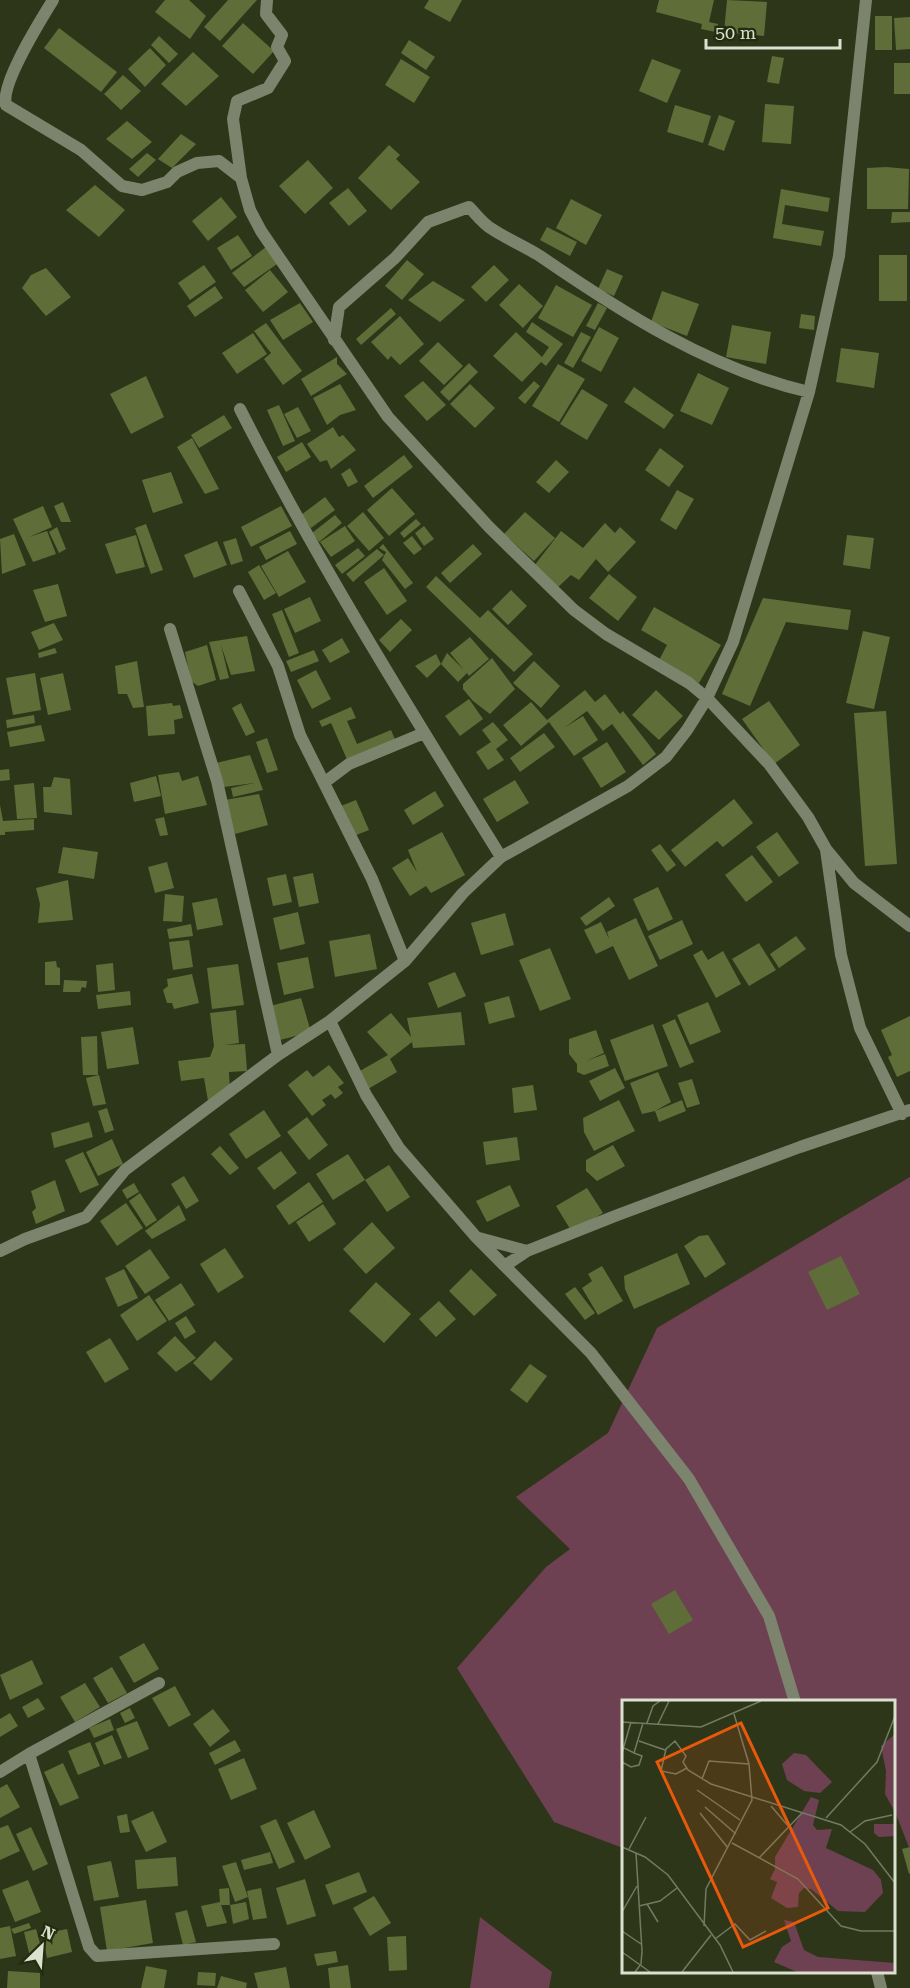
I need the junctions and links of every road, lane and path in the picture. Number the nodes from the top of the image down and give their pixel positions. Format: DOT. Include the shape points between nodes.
graph roads {
  1 [pos="54,0"];
  2 [pos="267,0"];
  3 [pos="866,0"];
  4 [pos="241,178"];
  5 [pos="334,340"];
  6 [pos="809,392"];
  7 [pos="240,409"];
  8 [pos="239,591"];
  9 [pos="170,629"];
  10 [pos="707,698"];
  11 [pos="424,733"];
  12 [pos="325,782"];
  13 [pos="826,849"];
  14 [pos="501,857"];
  15 [pos="910,926"];
  16 [pos="405,961"];
  17 [pos="330,1021"];
  18 [pos="278,1055"];
  19 [pos="906,1112"];
  20 [pos="476,1237"];
  21 [pos="0,1251"];
  22 [pos="527,1251"];
  23 [pos="506,1265"];
  24 [pos="159,1683"];
  25 [pos="795,1700"];
  26 [pos="29,1754"];
  27 [pos="0,1772"];
  28 [pos="274,1944"];
  29 [pos="878,1973"];
  30 [pos="880,1988"];
  1 -- 4 [label="street" via="20,52 2,91 6,105 81,150 122,186 142,190 167,182 177,172 197,163 219,161"];
  2 -- 4 [label="street" via="266,14 282,35 278,47 285,61 268,88 237,101 233,108"];
  3 -- 6 [label="street" via="839,256"];
  4 -- 5 [label="street" via="261,231"];
  5 -- 6 [label="street" via="339,307 395,258 428,222 469,207 491,229 520,243 649,326 718,363 767,382"];
  5 -- 10 [label="street" via="388,417 489,527 574,610"];
  6 -- 10 [label="street" via="734,642"];
  7 -- 11 [label="street" via="279,484"];
  8 -- 12 [label="street" via="278,666 300,735"];
  9 -- 18 [label="street" via="217,781"];
  10 -- 13 [label="street" via="769,764"];
  10 -- 14 [label="street" via="666,757 628,786"];
  11 -- 12 [label="street" via="349,764"];
  11 -- 14 [label="street"];
  12 -- 16 [label="street" via="372,879"];
  13 -- 15 [label="street" via="854,883"];
  13 -- 19 [label="street" via="842,955 860,1028"];
  14 -- 16 [label="street" via="463,893"];
  16 -- 17 [label="street"];
  17 -- 18 [label="street"];
  17 -- 20 [label="street" via="366,1095 399,1148"];
  18 -- 21 [label="street" via="124,1170 86,1217"];
  19 -- 22 [label="street" via="800,1147"];
  20 -- 22 [label="street"];
  20 -- 23 [label="street"];
  22 -- 23 [label="street"];
  23 -- 25 [label="street" via="591,1353 689,1479 769,1616"];
  24 -- 26 [label="street"];
  26 -- 27 [label="street"];
  26 -- 28 [label="street" via="89,1947 97,1956"];
  29 -- 30 [label="street"];
}
